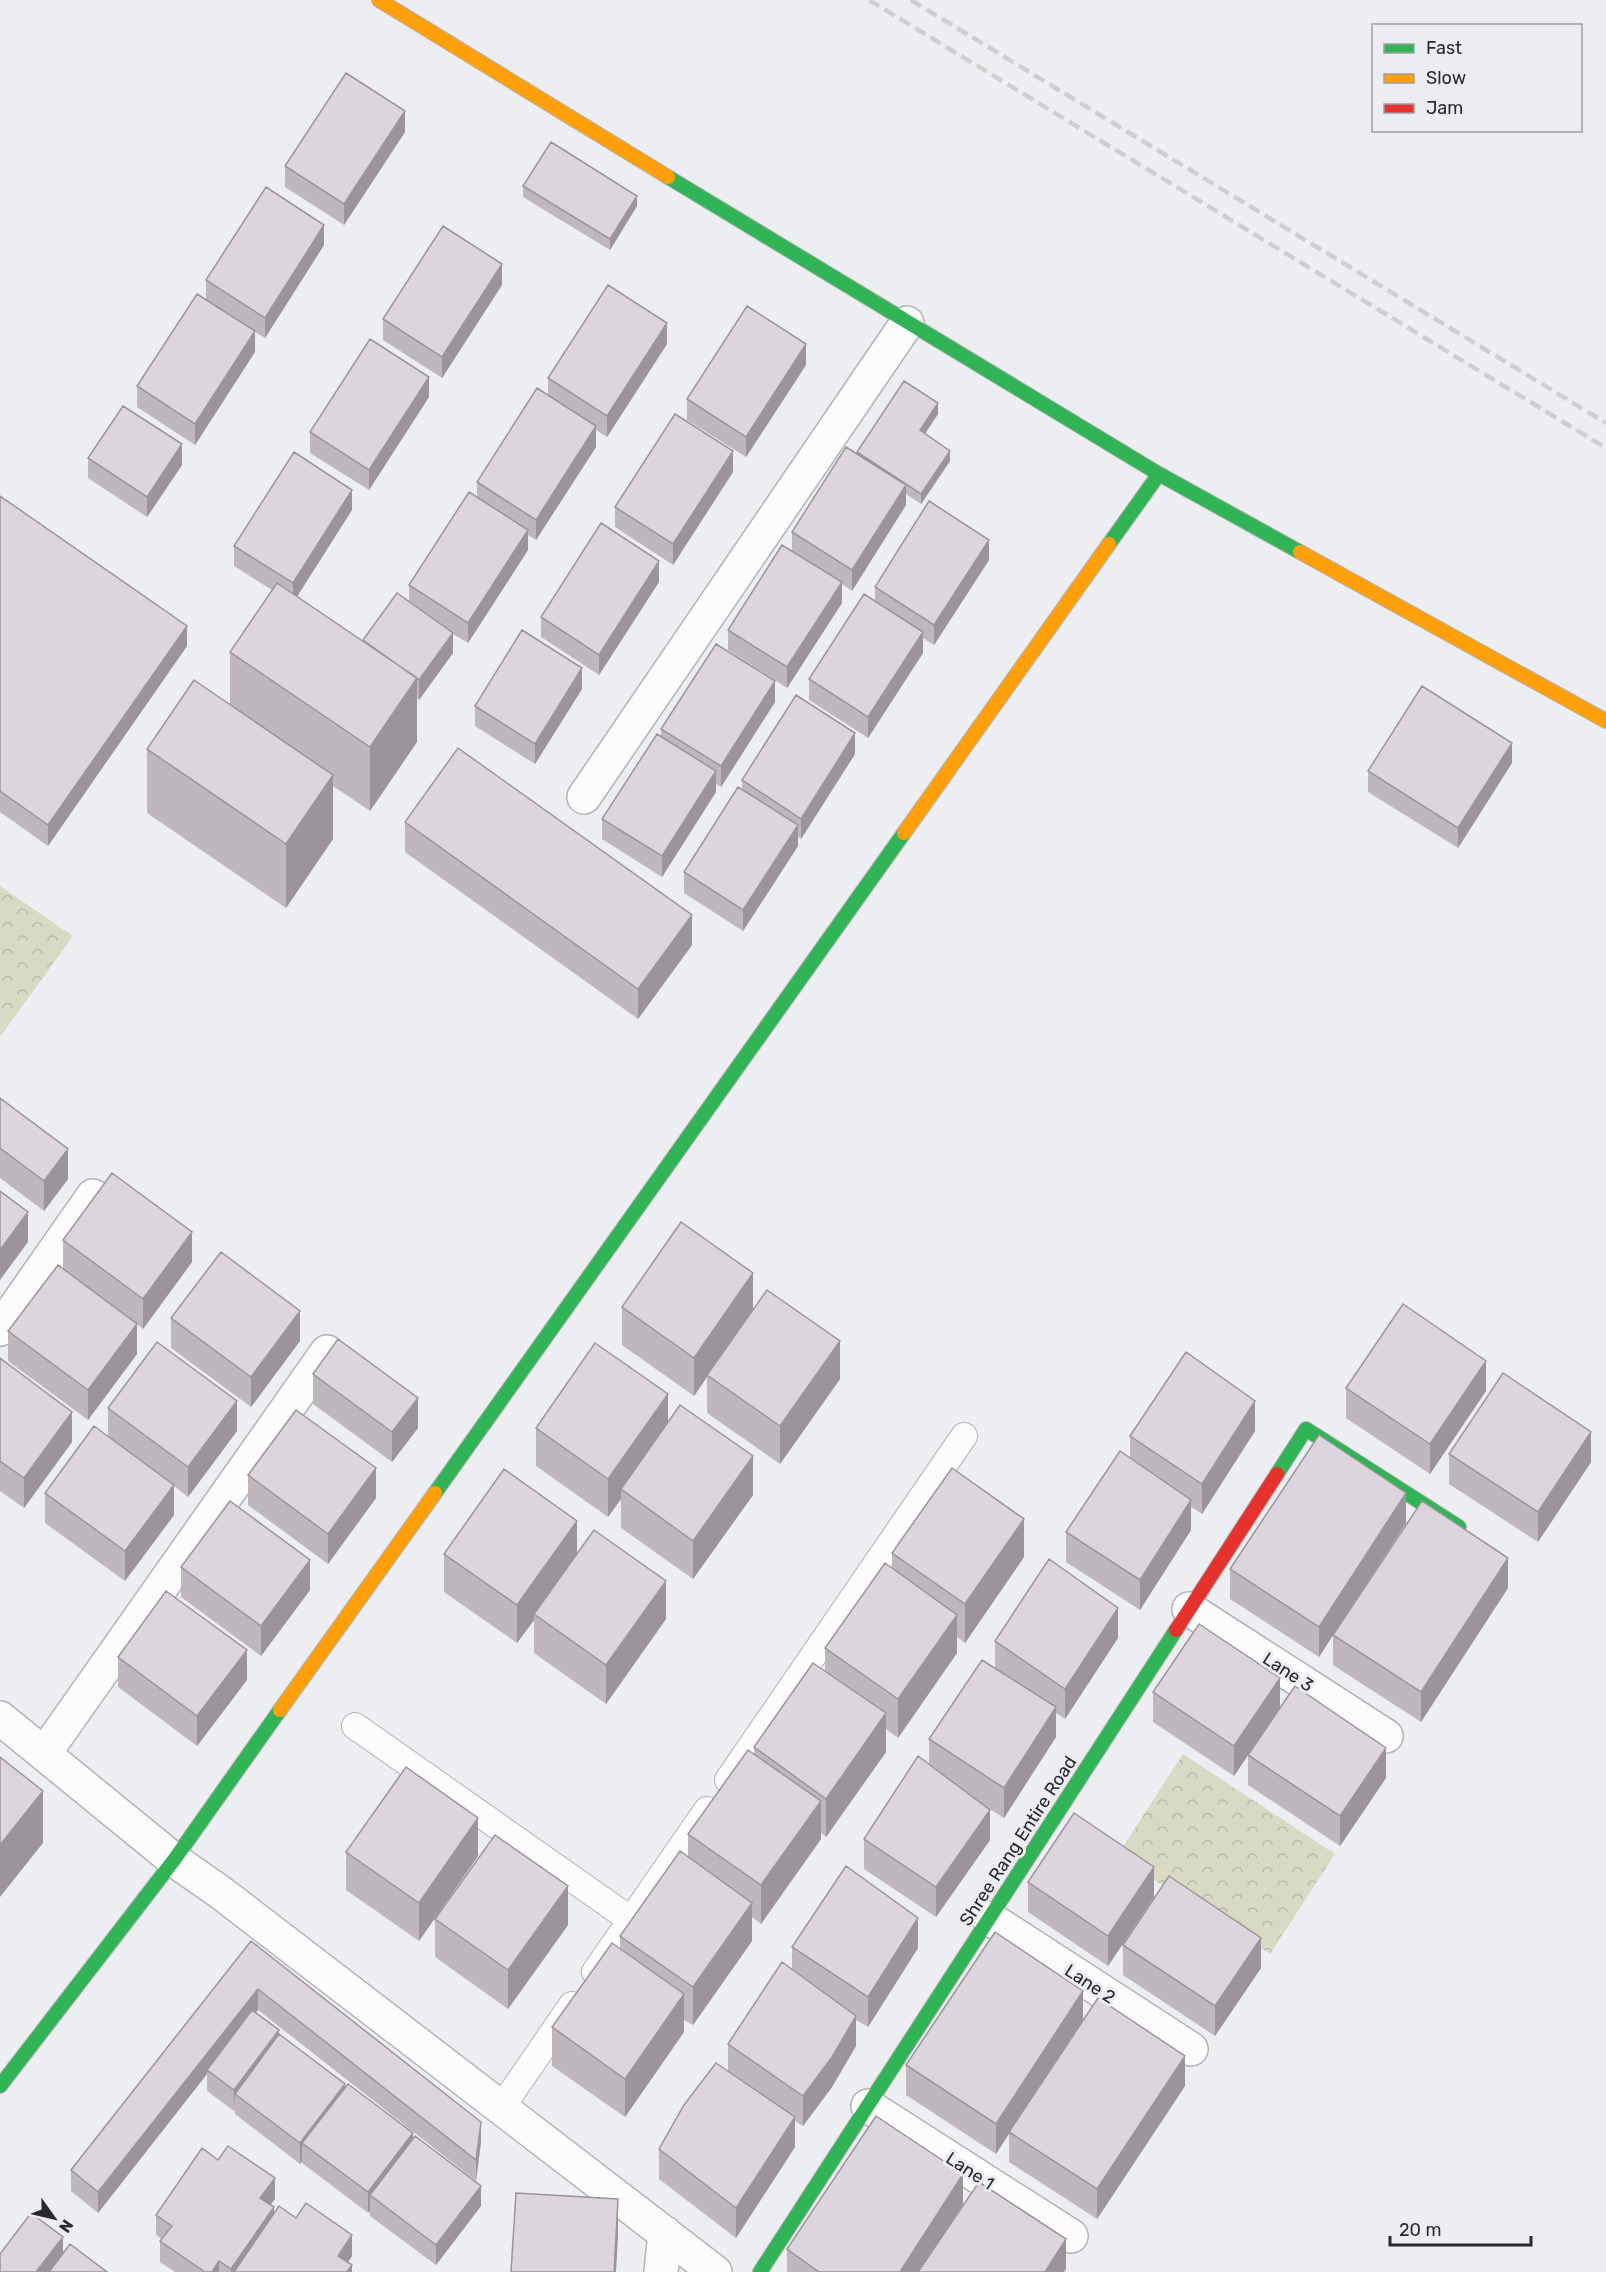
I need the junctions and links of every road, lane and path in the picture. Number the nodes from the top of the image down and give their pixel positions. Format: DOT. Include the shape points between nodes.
graph roads {
  1 [pos="379,0"];
  2 [pos="907,323"];
  3 [pos="1160,474"];
  4 [pos="1606,721"];
  5 [pos="584,797"];
  6 [pos="93,1196"];
  7 [pos="0,1329"];
  8 [pos="327,1352"];
  9 [pos="964,1436"];
  10 [pos="1476,1538"];
  11 [pos="1189,1608"];
  12 [pos="0,1718"];
  13 [pos="355,1726"];
  14 [pos="1386,1736"];
  15 [pos="44,1754"];
  16 [pos="174,1860"];
  17 [pos="989,1918"];
  18 [pos="631,1920"];
  19 [pos="1191,2049"];
  20 [pos="0,2086"];
  21 [pos="868,2106"];
  22 [pos="501,2108"];
  23 [pos="665,2233"];
  24 [pos="1071,2236"];
  25 [pos="661,2272"];
  26 [pos="715,2272"];
  27 [pos="760,2272"];
  1 -- 2 [label="street"];
  2 -- 3 [label="street"];
  2 -- 5 [label="street"];
  3 -- 4 [label="street"];
  3 -- 16 [label="street"];
  6 -- 7 [label="street"];
  8 -- 15 [label="street"];
  9 -- 18 [label="lane"];
  10 -- 11 [label="street, Shree Rang Entire Road" via="1306,1429"];
  11 -- 14 [label="street, Lane 3"];
  11 -- 17 [label="street, Shree Rang Entire Road"];
  12 -- 15 [label="street"];
  13 -- 18 [label="lane"];
  15 -- 16 [label="street"];
  16 -- 20 [label="street"];
  16 -- 22 [label="street"];
  17 -- 19 [label="street, Lane 2"];
  17 -- 21 [label="street, Shree Rang Entire Road"];
  18 -- 22 [label="lane"];
  21 -- 24 [label="street, Lane 1"];
  21 -- 27 [label="street, Shree Rang Entire Road"];
  22 -- 23 [label="street"];
  23 -- 25 [label="street"];
  23 -- 26 [label="street"];
}
